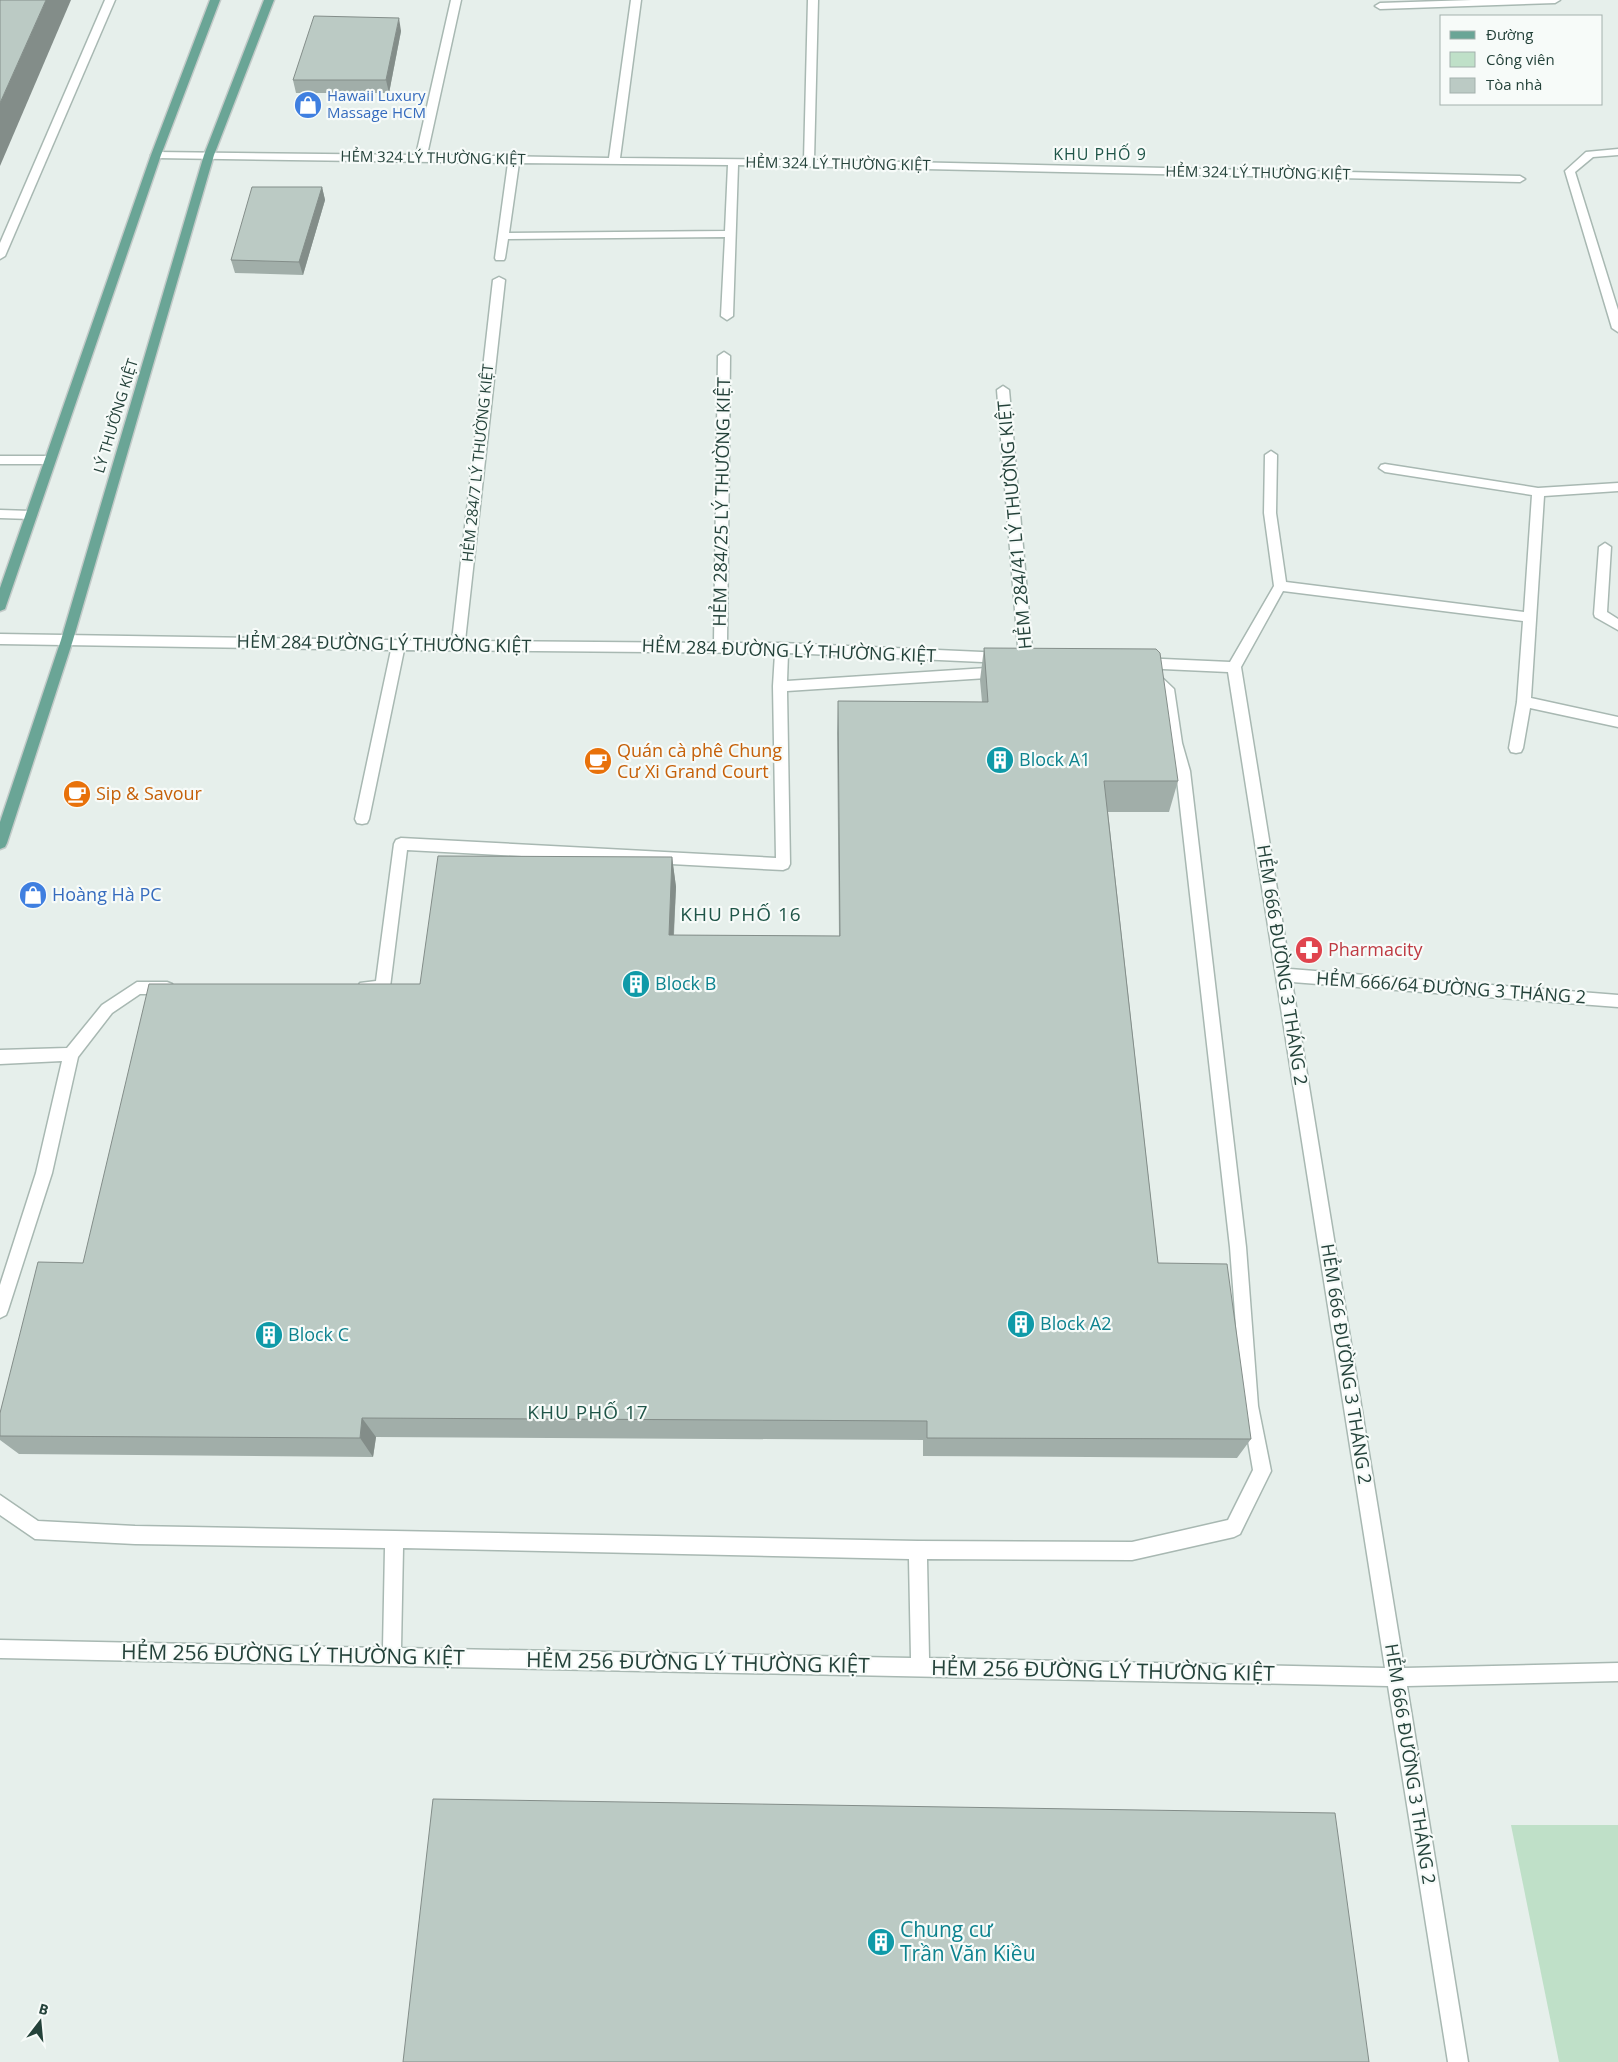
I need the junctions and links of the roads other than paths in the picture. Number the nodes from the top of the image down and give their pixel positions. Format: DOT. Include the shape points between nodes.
graph roads {
  1 [pos="110,0"];
  2 [pos="215,0"];
  3 [pos="269,0"];
  4 [pos="456,0"];
  5 [pos="636,0"];
  6 [pos="813,0"];
  7 [pos="1555,0"];
  8 [pos="1380,6"];
  9 [pos="1618,152"];
  10 [pos="156,155"];
  11 [pos="210,155"];
  12 [pos="421,158"];
  13 [pos="514,159"];
  14 [pos="614,160"];
  15 [pos="733,162"];
  16 [pos="809,163"];
  17 [pos="1520,179"];
  18 [pos="730,234"];
  19 [pos="503,236"];
  20 [pos="0,256"];
  21 [pos="500,258"];
  22 [pos="499,280"];
  23 [pos="727,316"];
  24 [pos="1618,328"];
  25 [pos="724,356"];
  26 [pos="1003,390"];
  27 [pos="1271,455"];
  28 [pos="0,460"];
  29 [pos="49,460"];
  30 [pos="1386,468"];
  31 [pos="1618,487"];
  32 [pos="1538,492"];
  33 [pos="0,514"];
  34 [pos="31,514"];
  35 [pos="1605,547"];
  36 [pos="1280,586"];
  37 [pos="0,606"];
  38 [pos="1528,617"];
  39 [pos="1618,624"];
  40 [pos="0,639"];
  41 [pos="67,640"];
  42 [pos="398,645"];
  43 [pos="458,646"];
  44 [pos="720,648"];
  45 [pos="782,648"];
  46 [pos="1033,663"];
  47 [pos="1234,667"];
  48 [pos="780,686"];
  49 [pos="1524,702"];
  50 [pos="1618,722"];
  51 [pos="1516,748"];
  52 [pos="362,819"];
  53 [pos="0,843"];
  54 [pos="1284,975"];
  55 [pos="354,987"];
  56 [pos="179,988"];
  57 [pos="1618,1001"];
  58 [pos="71,1054"];
  59 [pos="0,1057"];
  60 [pos="5,1277"];
  61 [pos="0,1310"];
  62 [pos="0,1504"];
  63 [pos="394,1539"];
  64 [pos="918,1550"];
  65 [pos="0,1649"];
  66 [pos="392,1656"];
  67 [pos="920,1667"];
  68 [pos="1618,1672"];
  69 [pos="1396,1677"];
  70 [pos="1458,2062"];
  1 -- 20 [label="street"];
  2 -- 10 [label="main road"];
  3 -- 11 [label="main road, LÝ THƯỜNG KIỆT"];
  4 -- 12 [label="street"];
  5 -- 14 [label="street"];
  6 -- 16 [label="street"];
  7 -- 8 [label="street"];
  9 -- 24 [label="street" via="1590,154 1570,171"];
  10 -- 11 [label="street, HẺM 324 LÝ THƯỜNG KIỆT"];
  10 -- 29 [label="main road"];
  11 -- 12 [label="street, HẺM 324 LÝ THƯỜNG KIỆT"];
  11 -- 41 [label="main road, LÝ THƯỜNG KIỆT"];
  12 -- 13 [label="street, HẺM 324 LÝ THƯỜNG KIỆT"];
  13 -- 14 [label="street, HẺM 324 LÝ THƯỜNG KIỆT"];
  13 -- 19 [label="street"];
  14 -- 15 [label="street, HẺM 324 LÝ THƯỜNG KIỆT"];
  15 -- 16 [label="street, HẺM 324 LÝ THƯỜNG KIỆT"];
  15 -- 18 [label="street"];
  16 -- 17 [label="street, HẺM 324 LÝ THƯỜNG KIỆT"];
  18 -- 19 [label="street"];
  18 -- 23 [label="street"];
  19 -- 21 [label="street"];
  22 -- 43 [label="street, HẺM 284/7 LÝ THƯỜNG KIỆT"];
  25 -- 44 [label="street, HẺM 284/25 LÝ THƯỜNG KIỆT"];
  26 -- 46 [label="street, HẺM 284/41 LÝ THƯỜNG KIỆT"];
  27 -- 36 [label="street" via="1270,513"];
  28 -- 29 [label="street"];
  29 -- 34 [label="main road"];
  30 -- 32 [label="street"];
  31 -- 32 [label="street"];
  32 -- 38 [label="street"];
  33 -- 34 [label="street"];
  34 -- 37 [label="main road"];
  35 -- 39 [label="street" via="1600,614"];
  36 -- 38 [label="street"];
  36 -- 47 [label="street"];
  38 -- 49 [label="street"];
  40 -- 41 [label="street, HẺM 284 ĐƯỜNG LÝ THƯỜNG KIỆT"];
  41 -- 42 [label="street, HẺM 284 ĐƯỜNG LÝ THƯỜNG KIỆT"];
  41 -- 53 [label="main road, LÝ THƯỜNG KIỆT"];
  42 -- 43 [label="street, HẺM 284 ĐƯỜNG LÝ THƯỜNG KIỆT"];
  42 -- 52 [label="street"];
  43 -- 44 [label="street, HẺM 284 ĐƯỜNG LÝ THƯỜNG KIỆT"];
  44 -- 45 [label="street, HẺM 284 ĐƯỜNG LÝ THƯỜNG KIỆT"];
  45 -- 46 [label="street, HẺM 284 ĐƯỜNG LÝ THƯỜNG KIỆT"];
  45 -- 48 [label="street"];
  46 -- 48 [label="street" via="1008,671"];
  47 -- 54 [label="street, HẺM 666 ĐƯỜNG 3 THÁNG 2"];
  47 -- 64 [label="street" via="1129,668 1151,674 1167,689 1183,771 1238,1247 1250,1406 1262,1471 1234,1528 1132,1551"];
  48 -- 55 [label="street" via="783,864 401,844 383,987"];
  49 -- 50 [label="street"];
  49 -- 51 [label="street"];
  54 -- 57 [label="street, HẺM 666/64 ĐƯỜNG 3 THÁNG 2"];
  54 -- 69 [label="street, HẺM 666 ĐƯỜNG 3 THÁNG 2"];
  56 -- 58 [label="street" via="137,988 107,1009"];
  58 -- 59 [label="street"];
  58 -- 60 [label="street" via="44,1173"];
  60 -- 61 [label="street"];
  62 -- 63 [label="street" via="35,1530"];
  63 -- 64 [label="street"];
  63 -- 66 [label="street"];
  64 -- 67 [label="street"];
  65 -- 66 [label="street, HẺM 256 ĐƯỜNG LÝ THƯỜNG KIỆT"];
  66 -- 67 [label="street, HẺM 256 ĐƯỜNG LÝ THƯỜNG KIỆT"];
  67 -- 69 [label="street, HẺM 256 ĐƯỜNG LÝ THƯỜNG KIỆT"];
  68 -- 69 [label="street, HẺM 256 ĐƯỜNG LÝ THƯỜNG KIỆT"];
  69 -- 70 [label="street, HẺM 666 ĐƯỜNG 3 THÁNG 2"];
}
